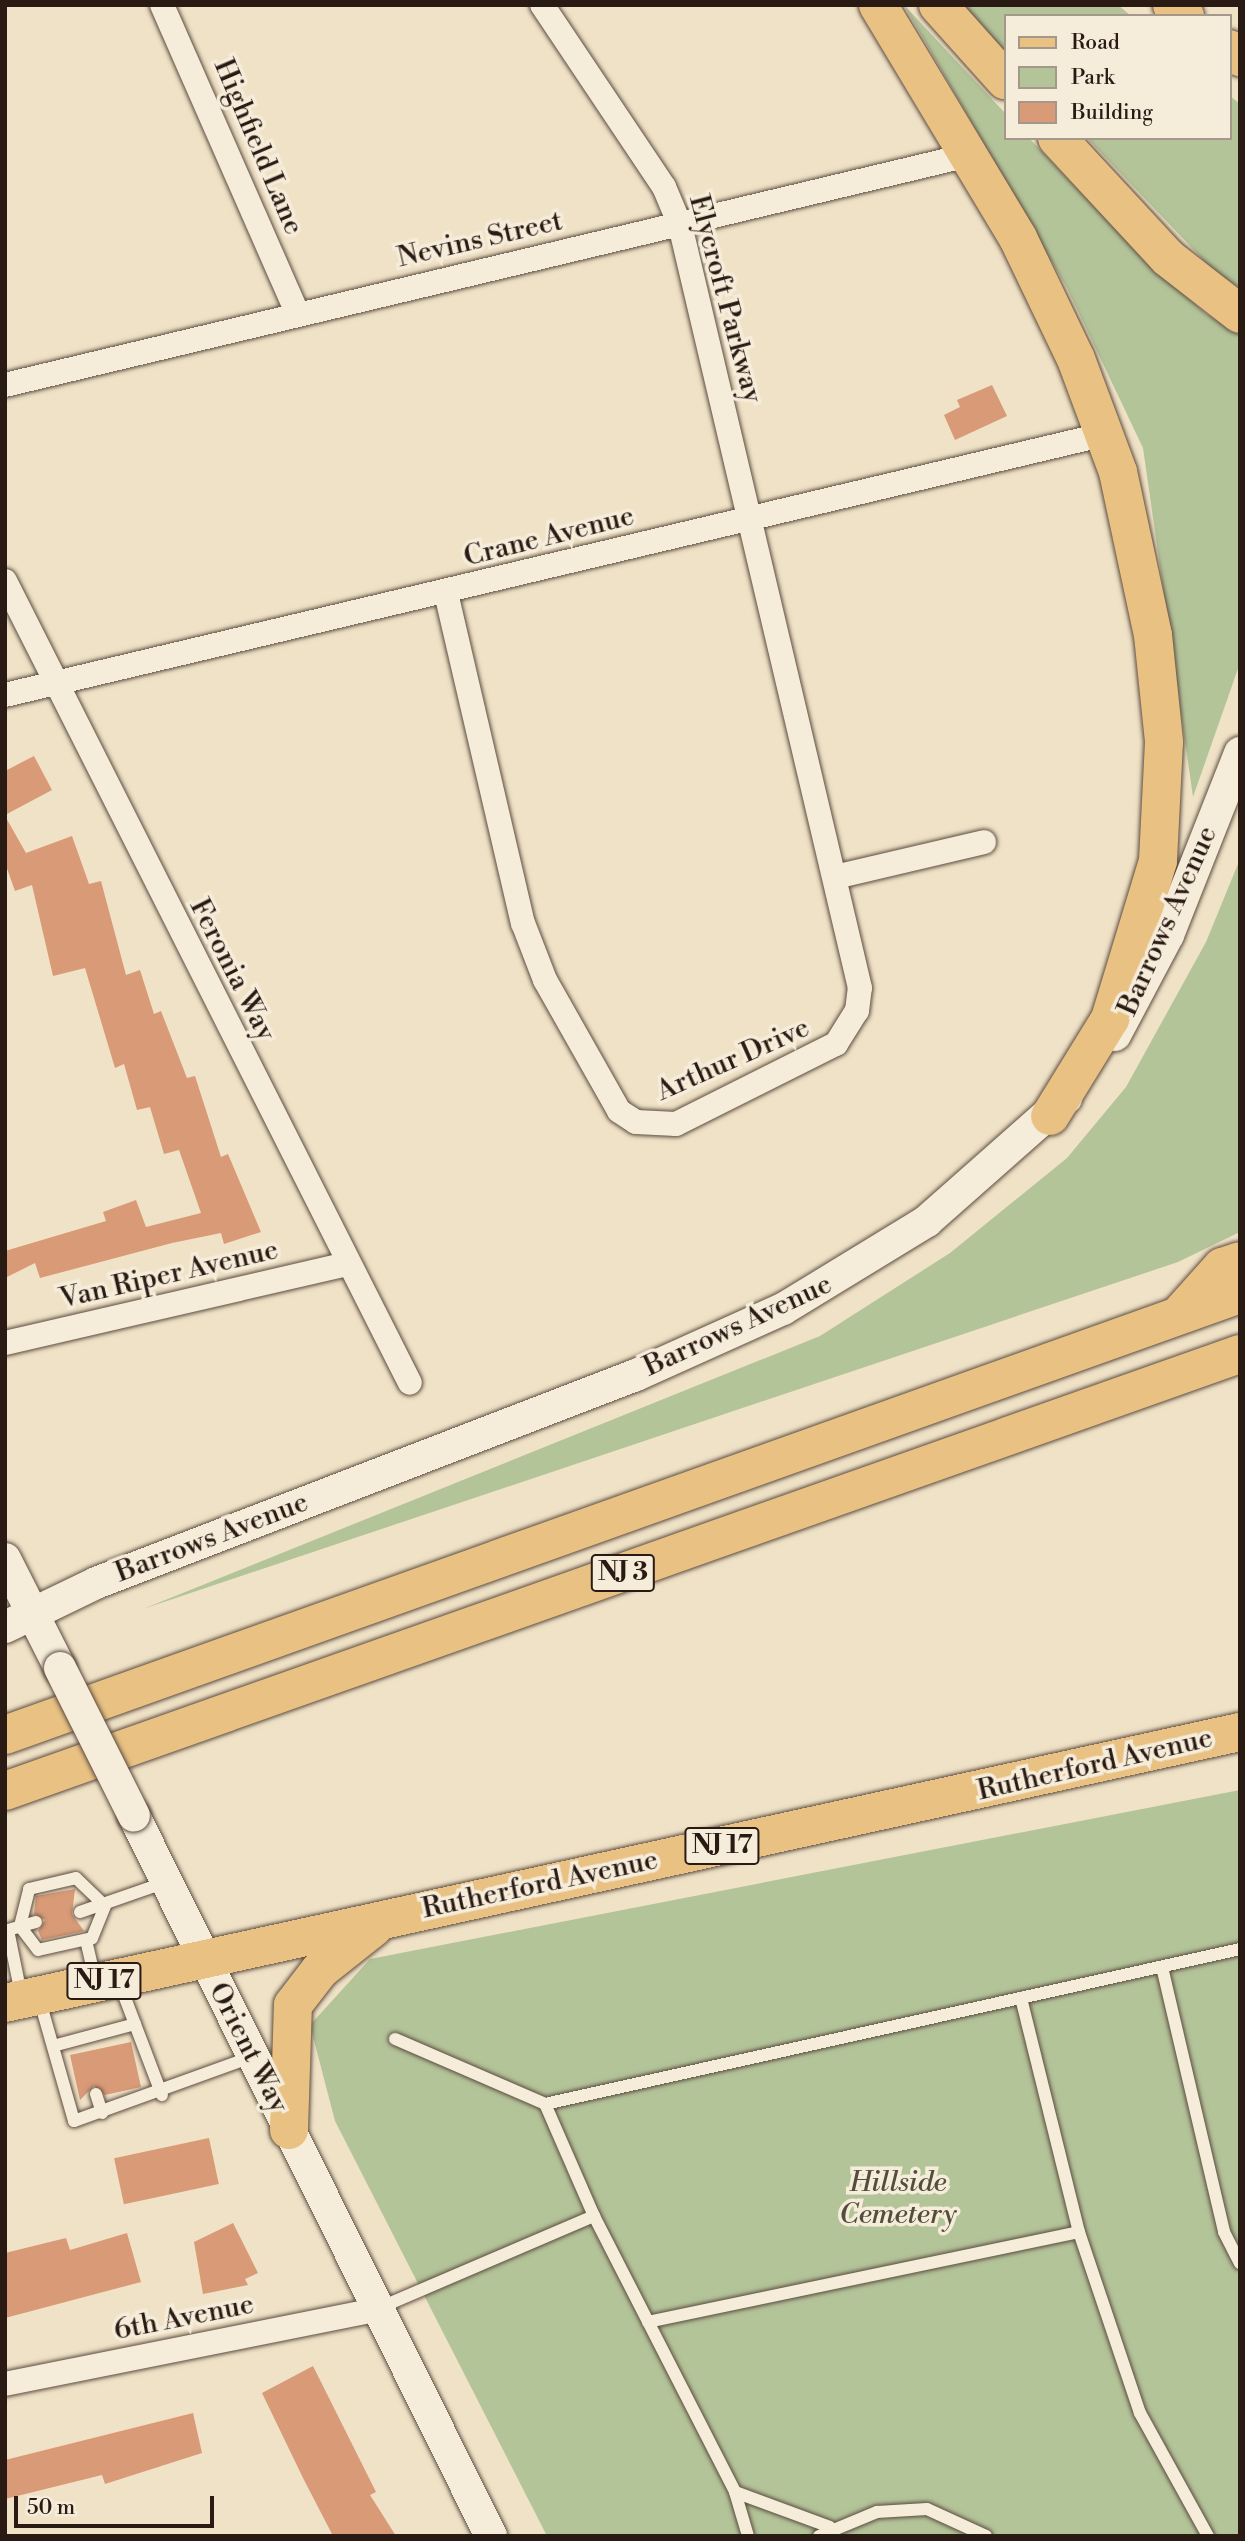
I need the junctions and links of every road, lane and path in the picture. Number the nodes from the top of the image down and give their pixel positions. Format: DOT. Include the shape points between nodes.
graph roads {
  1 [pos="162,5"];
  2 [pos="542,5"];
  3 [pos="878,5"];
  4 [pos="938,5"];
  5 [pos="1004,79"];
  6 [pos="1059,140"];
  7 [pos="969,155"];
  8 [pos="680,225"];
  9 [pos="297,313"];
  10 [pos="1240,314"];
  11 [pos="5,385"];
  12 [pos="1106,434"];
  13 [pos="750,517"];
  14 [pos="5,581"];
  15 [pos="446,593"];
  16 [pos="55,682"];
  17 [pos="5,695"];
  18 [pos="1240,753"];
  19 [pos="984,842"];
  20 [pos="835,877"];
  21 [pos="1050,1116"];
  22 [pos="1240,1261"];
  23 [pos="346,1264"];
  24 [pos="1240,1294"];
  25 [pos="1179,1316"];
  26 [pos="5,1343"];
  27 [pos="1240,1354"];
  28 [pos="410,1383"];
  29 [pos="5,1559"];
  30 [pos="19,1620"];
  31 [pos="1240,1732"];
  32 [pos="5,1735"];
  33 [pos="5,1791"];
  34 [pos="166,1882"];
  35 [pos="105,1906"];
  36 [pos="80,1912"];
  37 [pos="388,1918"];
  38 [pos="36,1922"];
  39 [pos="20,1926"];
  40 [pos="86,1940"];
  41 [pos="1240,1949"];
  42 [pos="203,1959"];
  43 [pos="1162,1967"];
  44 [pos="106,1980"];
  45 [pos="1021,1998"];
  46 [pos="22,1999"];
  47 [pos="135,2024"];
  48 [pos="396,2039"];
  49 [pos="53,2046"];
  50 [pos="252,2057"];
  51 [pos="96,2094"];
  52 [pos="162,2095"];
  53 [pos="545,2104"];
  54 [pos="102,2113"];
  55 [pos="289,2130"];
  56 [pos="594,2216"];
  57 [pos="1079,2232"];
  58 [pos="1240,2263"];
  59 [pos="375,2309"];
  60 [pos="648,2322"];
  61 [pos="5,2384"];
  62 [pos="735,2492"];
  63 [pos="830,2527"];
  64 [pos="491,2536"];
  65 [pos="748,2536"];
  66 [pos="818,2536"];
  67 [pos="986,2536"];
  68 [pos="1208,2536"];
  1 -- 9 [label="street, Highfield Lane"];
  2 -- 8 [label="street, Elycroft Parkway" via="664,187"];
  3 -- 7 [label="main road"];
  4 -- 5 [label="main road"];
  6 -- 10 [label="main road" via="1159,250"];
  7 -- 8 [label="street, Nevins Street"];
  7 -- 12 [label="main road" via="1040,280"];
  8 -- 9 [label="street, Nevins Street"];
  8 -- 13 [label="street, Elycroft Parkway"];
  9 -- 11 [label="street, Nevins Street"];
  12 -- 13 [label="street, Crane Avenue"];
  12 -- 21 [label="main road" via="1152,623 1162,707 1164,810 1151,891 1119,995 1089,1060"];
  13 -- 15 [label="street, Crane Avenue"];
  13 -- 20 [label="street, Arthur Drive"];
  14 -- 16 [label="street, Feronia Way"];
  15 -- 16 [label="street, Crane Avenue"];
  15 -- 20 [label="street, Arthur Drive" via="523,923 545,980 619,1111 636,1122 676,1124 836,1044 857,1011 860,988"];
  16 -- 17 [label="street, Crane Avenue"];
  16 -- 23 [label="street, Feronia Way"];
  18 -- 21 [label="street, Barrows Avenue" via="1143,987 1094,1064"];
  19 -- 20 [label="street"];
  21 -- 30 [label="street, Barrows Avenue" via="900,1241 763,1319"];
  22 -- 25 [label="main road" via="1222,1268"];
  23 -- 26 [label="street, Van Riper Avenue"];
  23 -- 28 [label="street, Feronia Way"];
  24 -- 25 [label="main road, NJ 3"];
  25 -- 32 [label="main road, NJ 3"];
  27 -- 33 [label="main road, NJ 3"];
  29 -- 30 [label="street, Orient Way"];
  30 -- 34 [label="street, Orient Way, bridge" via="60,1668"];
  31 -- 37 [label="main road, Rutherford Avenue / NJ 17"];
  34 -- 35 [label="lane"];
  34 -- 42 [label="street, Orient Way"];
  35 -- 36 [label="lane"];
  35 -- 39 [label="lane" via="76,1878 29,1889"];
  35 -- 40 [label="lane"];
  37 -- 42 [label="main road, Rutherford Avenue / NJ 17"];
  37 -- 55 [label="main road" via="335,1956 293,2005"];
  38 -- 39 [label="lane"];
  39 -- 40 [label="lane" via="38,1950"];
  39 -- 46 [label="lane" via="8,1930"];
  40 -- 44 [label="lane"];
  41 -- 43 [label="lane"];
  42 -- 44 [label="main road, Rutherford Avenue / NJ 17"];
  42 -- 50 [label="street, Orient Way"];
  43 -- 45 [label="lane"];
  43 -- 58 [label="lane" via="1224,2232"];
  44 -- 46 [label="main road, Rutherford Avenue / NJ 17"];
  44 -- 47 [label="lane"];
  45 -- 53 [label="lane"];
  45 -- 57 [label="lane"];
  46 -- 49 [label="lane"];
  47 -- 49 [label="lane" via="113,2036"];
  47 -- 52 [label="lane"];
  48 -- 53 [label="lane"];
  49 -- 54 [label="lane" via="74,2121"];
  50 -- 52 [label="lane"];
  50 -- 55 [label="street, Orient Way"];
  51 -- 54 [label="lane"];
  52 -- 54 [label="lane" via="134,2096"];
  53 -- 56 [label="lane"];
  55 -- 59 [label="street, Orient Way"];
  56 -- 59 [label="lane"];
  56 -- 60 [label="lane"];
  57 -- 60 [label="lane"];
  57 -- 68 [label="lane" via="1140,2413"];
  59 -- 61 [label="street, 6th Avenue"];
  59 -- 64 [label="street, Orient Way"];
  60 -- 62 [label="lane"];
  62 -- 63 [label="lane"];
  62 -- 65 [label="lane"];
  63 -- 66 [label="lane"];
  63 -- 67 [label="lane" via="877,2512 927,2509"];
}
